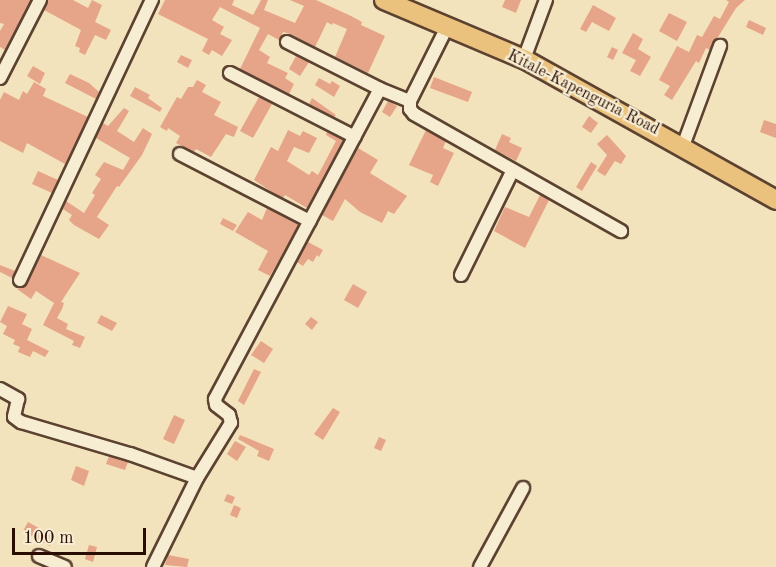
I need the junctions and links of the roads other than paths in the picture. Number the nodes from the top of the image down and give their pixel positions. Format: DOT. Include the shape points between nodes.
graph roads {
  1 [pos="40,0"];
  2 [pos="152,0"];
  3 [pos="384,0"];
  4 [pos="546,0"];
  5 [pos="447,27"];
  6 [pos="287,42"];
  7 [pos="720,46"];
  8 [pos="524,59"];
  9 [pos="230,73"];
  10 [pos="0,78"];
  11 [pos="380,89"];
  12 [pos="410,101"];
  13 [pos="355,137"];
  14 [pos="683,146"];
  15 [pos="180,153"];
  16 [pos="512,172"];
  17 [pos="776,200"];
  18 [pos="310,221"];
  19 [pos="621,231"];
  20 [pos="461,275"];
  21 [pos="20,280"];
  22 [pos="0,389"];
  23 [pos="197,478"];
  24 [pos="523,488"];
  25 [pos="39,556"];
  26 [pos="65,567"];
  27 [pos="153,567"];
  28 [pos="480,567"];
  1 -- 10 [label="street"];
  2 -- 21 [label="street"];
  3 -- 5 [label="highway, Kitale-Kapenguria Road"];
  4 -- 8 [label="street"];
  5 -- 8 [label="highway, Kitale-Kapenguria Road"];
  5 -- 12 [label="street"];
  6 -- 11 [label="street"];
  7 -- 14 [label="street"];
  8 -- 14 [label="highway, Kitale-Kapenguria Road"];
  9 -- 13 [label="street"];
  11 -- 12 [label="street"];
  11 -- 13 [label="street"];
  12 -- 16 [label="street" via="414,114"];
  13 -- 18 [label="street"];
  14 -- 17 [label="highway, Kitale-Kapenguria Road"];
  15 -- 18 [label="street"];
  16 -- 19 [label="street"];
  16 -- 20 [label="street"];
  18 -- 23 [label="street" via="215,399 231,423"];
  22 -- 23 [label="street" via="18,399 14,417 21,422"];
  23 -- 27 [label="street"];
  24 -- 28 [label="street"];
  25 -- 26 [label="street"];
}
